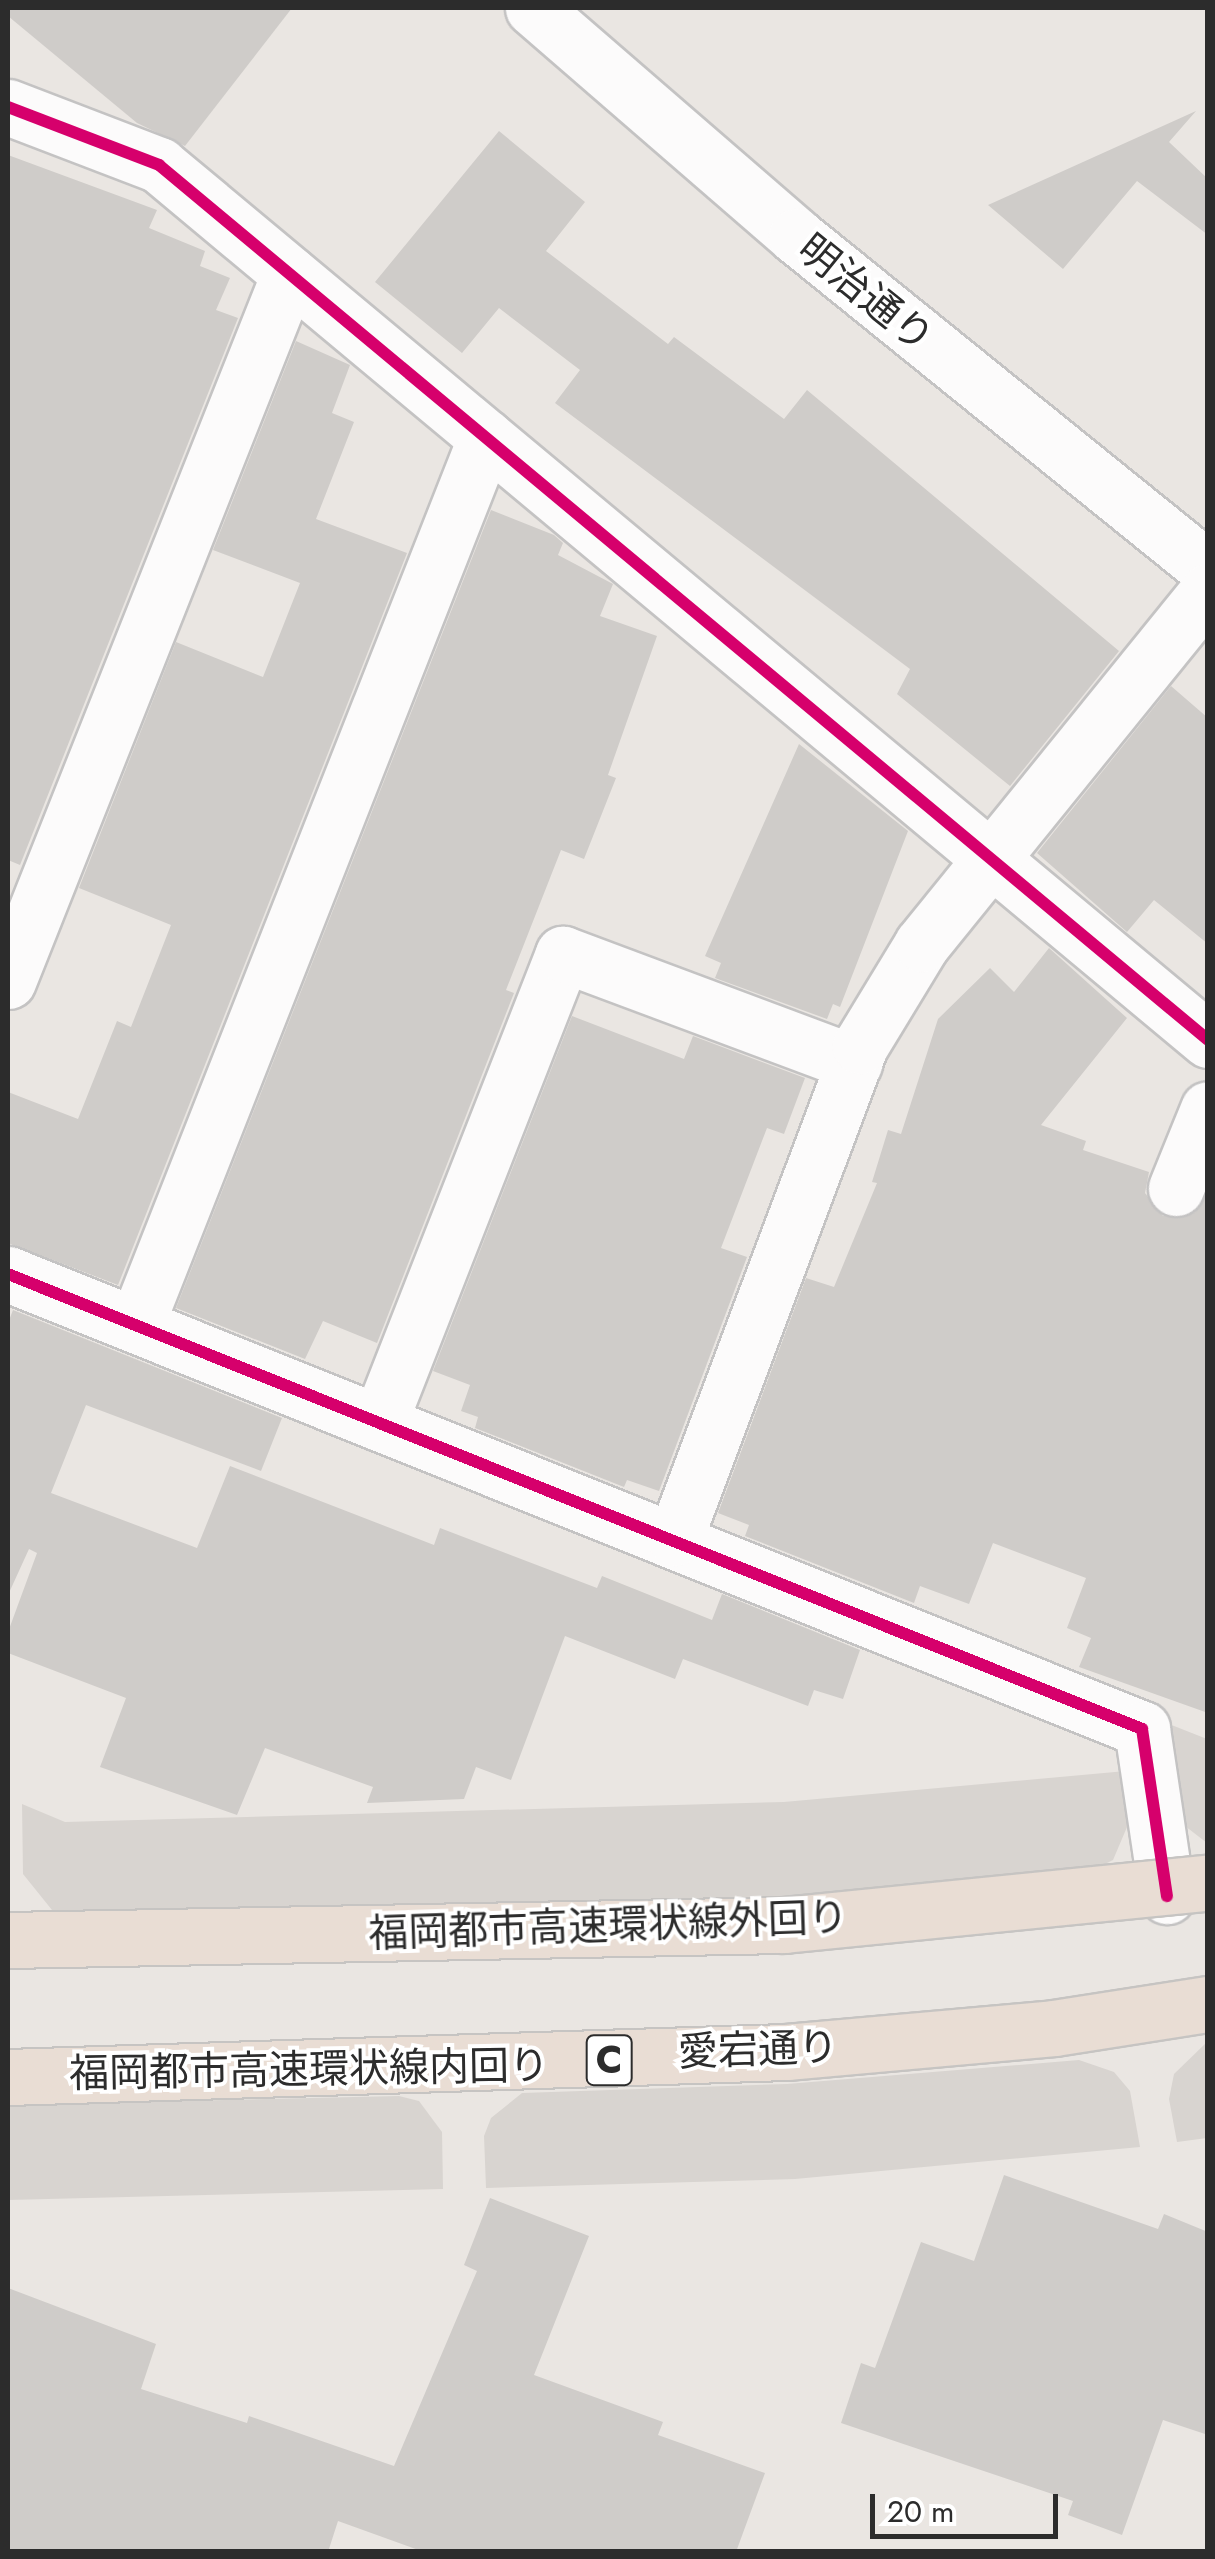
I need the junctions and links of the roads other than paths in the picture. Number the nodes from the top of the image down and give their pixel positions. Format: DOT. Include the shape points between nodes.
graph roads {
  1 [pos="532,8"];
  2 [pos="8,107"];
  3 [pos="289,274"];
  4 [pos="486,437"];
  5 [pos="1208,570"];
  6 [pos="1208,591"];
  7 [pos="991,860"];
  8 [pos="8,981"];
  9 [pos="1208,1040"];
  10 [pos="854,1063"];
  11 [pos="1208,1108"];
  12 [pos="1176,1188"];
  13 [pos="8,1274"];
  14 [pos="136,1325"];
  15 [pos="379,1424"];
  16 [pos="675,1538"];
  17 [pos="1194,1890"];
  18 [pos="8,1940"];
  19 [pos="8,1950"];
  20 [pos="1208,2008"];
  21 [pos="8,2066"];
  22 [pos="8,2076"];
  1 -- 5 [label="street, 明治通り" via="796,236"];
  2 -- 3 [label="street" via="159,165"];
  3 -- 4 [label="street"];
  3 -- 8 [label="street"];
  4 -- 7 [label="street"];
  4 -- 14 [label="street"];
  6 -- 7 [label="street"];
  7 -- 9 [label="street"];
  7 -- 10 [label="street" via="922,944"];
  10 -- 15 [label="street" via="563,954"];
  10 -- 16 [label="street"];
  11 -- 12 [label="street"];
  13 -- 14 [label="street"];
  14 -- 15 [label="street"];
  15 -- 16 [label="street"];
  16 -- 17 [label="street" via="1142,1730"];
  17 -- 18 [label="highway, 福岡都市高速環状線外回り, bridge" via="784,1924"];
  17 -- 19 [label="street" via="818,1929"];
  20 -- 21 [label="street, 愛宕通り" via="818,2050"];
  20 -- 22 [label="highway, 福岡都市高速環状線内回り / C, bridge" via="786,2052"];
}
